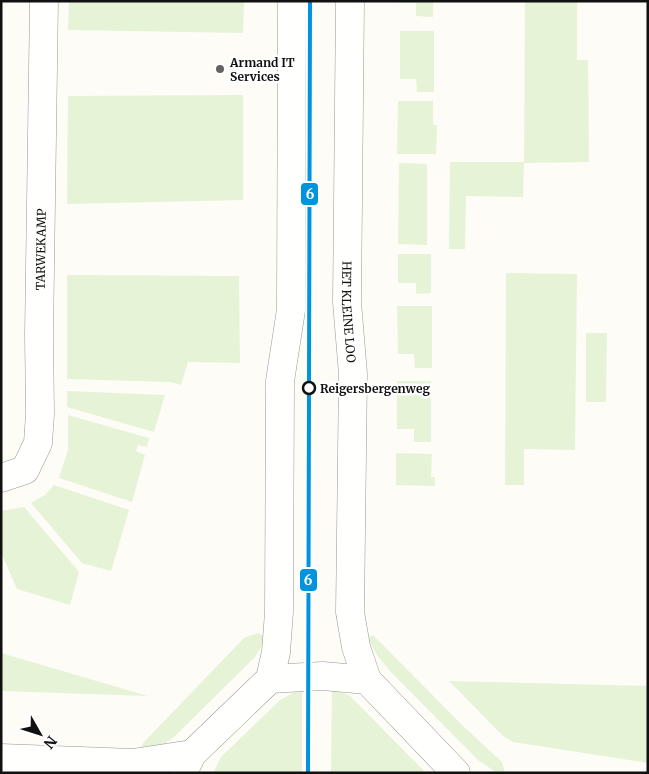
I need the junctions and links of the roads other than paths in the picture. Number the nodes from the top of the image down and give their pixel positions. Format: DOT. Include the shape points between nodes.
graph roads {
  1 [pos="44,1"];
  2 [pos="292,1"];
  3 [pos="350,1"];
  4 [pos="1,478"];
  5 [pos="270,679"];
  6 [pos="367,680"];
  7 [pos="1,758"];
  8 [pos="187,764"];
  9 [pos="456,773"];
  1 -- 4 [label="street, TARWEKAMP" via="38,443 24,470"];
  2 -- 5 [label="street" via="291,310 280,381 279,612"];
  3 -- 6 [label="street, HET KLEINE LOO" via="347,302 353,374 350,612 356,647"];
  5 -- 6 [label="street" via="324,676"];
  5 -- 8 [label="street"];
  6 -- 9 [label="street"];
  7 -- 8 [label="street"];
}
